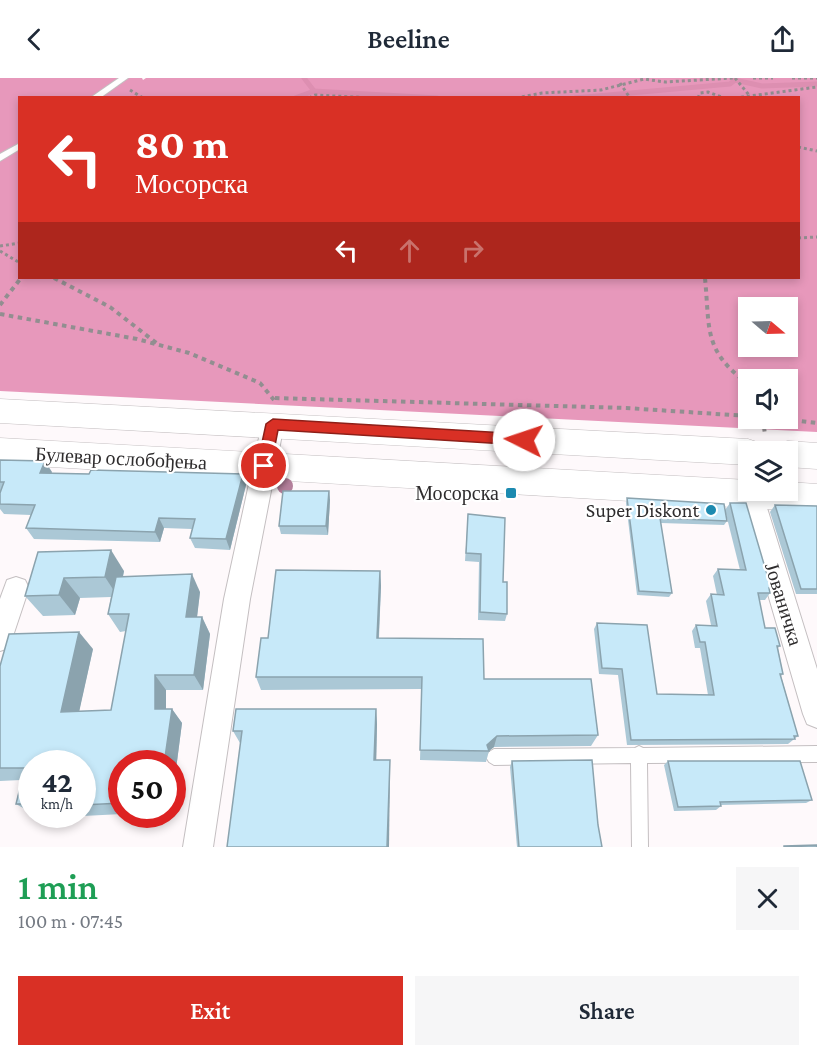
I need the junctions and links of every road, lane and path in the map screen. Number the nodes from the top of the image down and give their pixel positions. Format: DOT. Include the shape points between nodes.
graph roads {
  1 [pos="124,78"];
  2 [pos="734,78"];
  3 [pos="753,78"];
  4 [pos="773,78"];
  5 [pos="792,78"];
  6 [pos="817,78"];
  7 [pos="620,83"];
  8 [pos="817,87"];
  9 [pos="97,96"];
  10 [pos="313,96"];
  11 [pos="335,96"];
  12 [pos="526,96"];
  13 [pos="629,96"];
  14 [pos="699,96"];
  15 [pos="719,96"];
  16 [pos="748,96"];
  17 [pos="18,147"];
  18 [pos="800,147"];
  19 [pos="817,151"];
  20 [pos="0,158"];
  21 [pos="817,237"];
  22 [pos="800,238"];
  23 [pos="18,243"];
  24 [pos="0,246"];
  25 [pos="0,251"];
  26 [pos="18,261"];
  27 [pos="20,279"];
  28 [pos="56,279"];
  29 [pos="705,279"];
  30 [pos="0,305"];
  31 [pos="0,314"];
  32 [pos="160,345"];
  33 [pos="738,376"];
  34 [pos="274,409"];
  35 [pos="0,411"];
  36 [pos="738,415"];
  37 [pos="798,421"];
  38 [pos="817,423"];
  39 [pos="738,447"];
  40 [pos="0,451"];
  41 [pos="798,453"];
  42 [pos="817,456"];
  43 [pos="264,466"];
  44 [pos="738,494"];
  45 [pos="798,497"];
  46 [pos="817,498"];
  47 [pos="753,501"];
  48 [pos="16,588"];
  49 [pos="0,639"];
  50 [pos="817,714"];
  51 [pos="639,754"];
  52 [pos="817,754"];
  53 [pos="494,757"];
  54 [pos="198,847"];
  55 [pos="640,847"];
  1 -- 9 [label="lane"];
  2 -- 7 [label="path"];
  2 -- 16 [label="path"];
  3 -- 4 [label="path"];
  5 -- 6 [label="path"];
  7 -- 12 [label="path" via="601,90"];
  7 -- 13 [label="path"];
  8 -- 16 [label="path"];
  10 -- 11 [label="path"];
  14 -- 15 [label="path" via="708,92"];
  17 -- 20 [label="lane"];
  18 -- 19 [label="path"];
  21 -- 22 [label="path"];
  23 -- 24 [label="path"];
  25 -- 26 [label="path"];
  27 -- 30 [label="path"];
  28 -- 32 [label="path" via="112,306"];
  29 -- 33 [label="path" via="711,341 726,367"];
  31 -- 32 [label="path"];
  32 -- 34 [label="path" via="189,353 260,384"];
  34 -- 35 [label="main road, Булевар ослобођења"];
  34 -- 36 [label="path" via="626,408"];
  34 -- 39 [label="main road, Булевар ослобођења"];
  34 -- 43 [label="street"];
  37 -- 38 [label="path"];
  40 -- 43 [label="main road, Булевар ослобођења"];
  41 -- 42 [label="main road, Булевар ослобођења"];
  43 -- 44 [label="main road, Булевар ослобођења"];
  43 -- 54 [label="street" via="237,599"];
  45 -- 46 [label="main road, Булевар ослобођења"];
  47 -- 50 [label="street, Јованичка"];
  48 -- 49 [label="street"];
  51 -- 52 [label="lane"];
  51 -- 53 [label="lane"];
  51 -- 55 [label="lane"];
}
